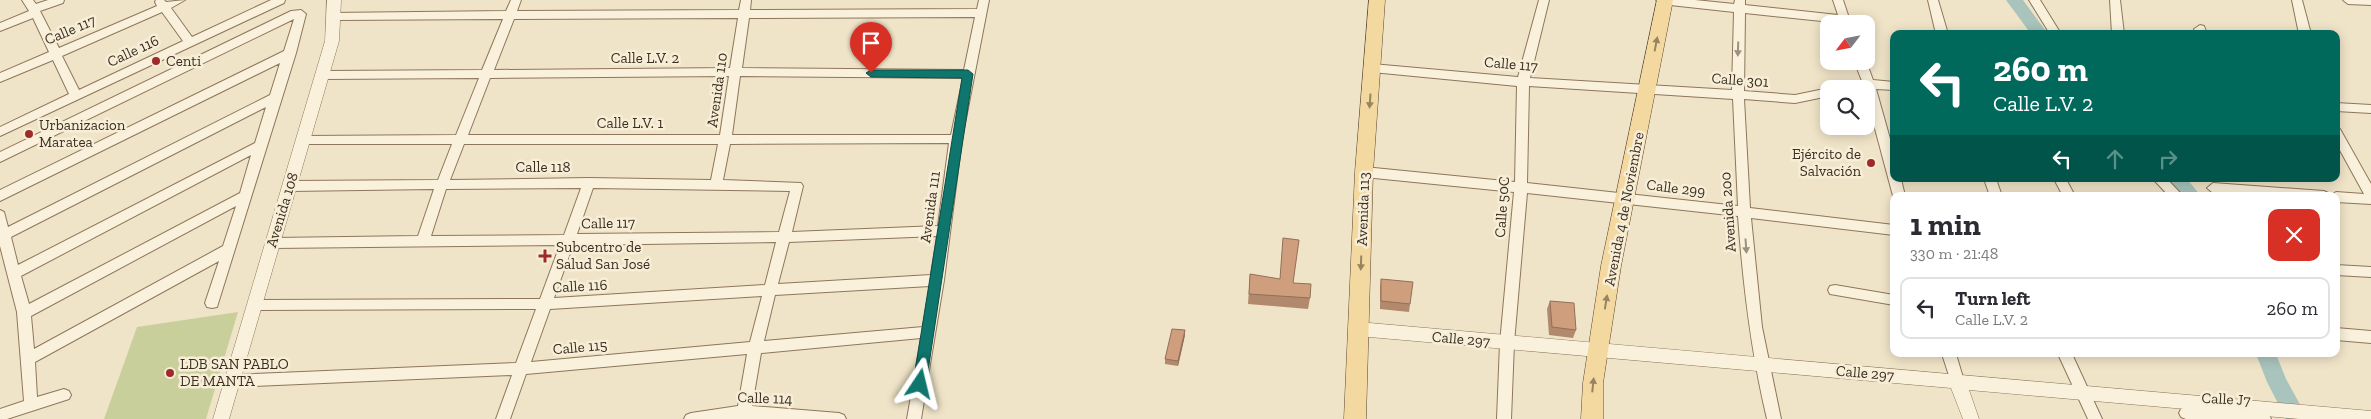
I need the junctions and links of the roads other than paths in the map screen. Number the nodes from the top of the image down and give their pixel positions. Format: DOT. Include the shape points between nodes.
graph roads {
  1 [pos="59,0"];
  2 [pos="180,0"];
  3 [pos="280,0"];
  4 [pos="334,0"];
  5 [pos="516,0"];
  6 [pos="746,0"];
  7 [pos="984,0"];
  8 [pos="1377,0"];
  9 [pos="1544,0"];
  10 [pos="1661,0"];
  11 [pos="1665,0"];
  12 [pos="1838,0"];
  13 [pos="1933,0"];
  14 [pos="2034,0"];
  15 [pos="2115,0"];
  16 [pos="2297,0"];
  17 [pos="2348,0"];
  18 [pos="2369,1"];
  19 [pos="161,4"];
  20 [pos="1740,4"];
  21 [pos="32,7"];
  22 [pos="981,13"];
  23 [pos="744,14"];
  24 [pos="2371,14"];
  25 [pos="1843,15"];
  26 [pos="334,16"];
  27 [pos="510,16"];
  28 [pos="1820,18"];
  29 [pos="0,27"];
  30 [pos="1941,30"];
  31 [pos="2053,30"];
  32 [pos="2118,30"];
  33 [pos="2304,30"];
  34 [pos="190,42"];
  35 [pos="290,53"];
  36 [pos="54,54"];
  37 [pos="1372,68"];
  38 [pos="735,72"];
  39 [pos="323,74"];
  40 [pos="486,74"];
  41 [pos="968,74"];
  42 [pos="0,78"];
  43 [pos="1523,82"];
  44 [pos="1875,84"];
  45 [pos="1890,86"];
  46 [pos="1648,88"];
  47 [pos="1820,94"];
  48 [pos="76,96"];
  49 [pos="1738,96"];
  50 [pos="275,98"];
  51 [pos="1875,106"];
  52 [pos="2340,107"];
  53 [pos="2371,109"];
  54 [pos="0,132"];
  55 [pos="460,139"];
  56 [pos="956,139"];
  57 [pos="2340,139"];
  58 [pos="303,140"];
  59 [pos="726,140"];
  60 [pos="260,145"];
  61 [pos="0,157"];
  62 [pos="1890,162"];
  63 [pos="1364,172"];
  64 [pos="2163,182"];
  65 [pos="2254,182"];
  66 [pos="442,184"];
  67 [pos="589,184"];
  68 [pos="716,184"];
  69 [pos="290,186"];
  70 [pos="1521,188"];
  71 [pos="2212,188"];
  72 [pos="2173,192"];
  73 [pos="2256,192"];
  74 [pos="0,196"];
  75 [pos="244,196"];
  76 [pos="2340,197"];
  77 [pos="2371,197"];
  78 [pos="1626,198"];
  79 [pos="1744,212"];
  80 [pos="0,215"];
  81 [pos="1890,230"];
  82 [pos="943,231"];
  83 [pos="2,236"];
  84 [pos="784,237"];
  85 [pos="567,239"];
  86 [pos="423,240"];
  87 [pos="273,243"];
  88 [pos="227,250"];
  89 [pos="2340,270"];
  90 [pos="2371,272"];
  91 [pos="15,273"];
  92 [pos="937,280"];
  93 [pos="1835,290"];
  94 [pos="769,292"];
  95 [pos="1890,299"];
  96 [pos="212,303"];
  97 [pos="255,304"];
  98 [pos="544,304"];
  99 [pos="24,313"];
  100 [pos="1358,329"];
  101 [pos="928,332"];
  102 [pos="2340,334"];
  103 [pos="2371,337"];
  104 [pos="1507,343"];
  105 [pos="755,349"];
  106 [pos="1598,350"];
  107 [pos="1950,357"];
  108 [pos="2066,357"];
  109 [pos="28,359"];
  110 [pos="1762,365"];
  111 [pos="520,369"];
  112 [pos="232,381"];
  113 [pos="1957,381"];
  114 [pos="2083,392"];
  115 [pos="64,395"];
  116 [pos="31,405"];
  117 [pos="2185,411"];
  118 [pos="0,415"];
  119 [pos="743,415"];
  120 [pos="1590,416"];
  121 [pos="2371,418"];
  122 [pos="221,419"];
  123 [pos="502,419"];
  124 [pos="691,419"];
  125 [pos="839,419"];
  126 [pos="914,419"];
  127 [pos="1355,419"];
  128 [pos="1504,419"];
  129 [pos="1774,419"];
  130 [pos="1971,419"];
  131 [pos="2095,419"];
  132 [pos="2264,419"];
  1 -- 21 [label="street"];
  2 -- 19 [label="street, Calle 117"];
  3 -- 34 [label="street, Calle 116"];
  4 -- 26 [label="street, Avenida 108"];
  5 -- 27 [label="street"];
  6 -- 23 [label="street, Avenida 110"];
  7 -- 22 [label="street, Avenida 111"];
  8 -- 37 [label="main road, Avenida 113"];
  9 -- 43 [label="street, Calle 50C"];
  10 -- 11 [label="street"];
  11 -- 20 [label="street"];
  46 -- 11 [label="main road, Avenida 4 de Noviembre, one-way"];
  12 -- 25 [label="street"];
  13 -- 30 [label="street"];
  14 -- 31 [label="street"];
  15 -- 32 [label="street"];
  16 -- 33 [label="street"];
  17 -- 18 [label="street"];
  18 -- 24 [label="street"];
  19 -- 34 [label="street"];
  19 -- 36 [label="street, Calle 117"];
  20 -- 28 [label="street"];
  20 -- 49 [label="street, Avenida 200, one-way"];
  21 -- 29 [label="street"];
  21 -- 36 [label="street"];
  22 -- 23 [label="street"];
  22 -- 41 [label="street, Avenida 111"];
  23 -- 27 [label="street"];
  23 -- 38 [label="street, Avenida 110"];
  26 -- 27 [label="street"];
  26 -- 39 [label="street, Avenida 108" via="332,41"];
  27 -- 40 [label="street"];
  34 -- 48 [label="street, Calle 116"];
  35 -- 50 [label="street"];
  35 -- 61 [label="street" via="300,14"];
  35 -- 74 [label="street"];
  36 -- 42 [label="street, Calle 117"];
  36 -- 48 [label="street"];
  37 -- 43 [label="street, Calle 117"];
  37 -- 63 [label="main road, Avenida 113, one-way"];
  38 -- 40 [label="street, Calle L.V. 2"];
  38 -- 41 [label="street, Calle L.V. 2"];
  38 -- 59 [label="street, Avenida 110"];
  39 -- 40 [label="street, Calle L.V. 2"];
  39 -- 58 [label="street, Avenida 108"];
  40 -- 55 [label="street"];
  41 -- 56 [label="street, Avenida 111"];
  43 -- 46 [label="street, Calle 117"];
  43 -- 70 [label="street, Calle 50C"];
  44 -- 45 [label="street"];
  46 -- 49 [label="street, Calle 301"];
  46 -- 78 [label="main road, Avenida 4 de Noviembre"];
  47 -- 49 [label="street, Calle 301" via="1795,99"];
  48 -- 54 [label="street, Calle 116"];
  49 -- 79 [label="street, Avenida 200"];
  50 -- 60 [label="street"];
  50 -- 83 [label="street"];
  51 -- 62 [label="street"];
  52 -- 53 [label="street"];
  55 -- 58 [label="street, Calle L.V. 1"];
  55 -- 59 [label="street, Calle L.V. 1"];
  55 -- 66 [label="street"];
  56 -- 59 [label="street, Calle L.V. 1"];
  56 -- 82 [label="street, Avenida 111"];
  57 -- 77 [label="street"];
  58 -- 69 [label="street, Avenida 108"];
  59 -- 68 [label="street, Avenida 110"];
  60 -- 75 [label="street"];
  60 -- 91 [label="street"];
  63 -- 70 [label="street, Calle 299"];
  63 -- 100 [label="main road, Avenida 113, one-way"];
  64 -- 72 [label="street"];
  65 -- 73 [label="street"];
  66 -- 67 [label="street, Calle 118"];
  66 -- 69 [label="street, Calle 118"];
  66 -- 86 [label="street"];
  67 -- 68 [label="street, Calle 118"];
  67 -- 85 [label="street"];
  68 -- 84 [label="street, Calle 118" via="797,186"];
  69 -- 87 [label="street, Avenida 108"];
  70 -- 78 [label="street, Calle 299"];
  70 -- 104 [label="street, Calle 50C"];
  71 -- 73 [label="street"];
  75 -- 88 [label="street"];
  75 -- 99 [label="street"];
  76 -- 77 [label="street"];
  78 -- 79 [label="street, Calle 299"];
  106 -- 78 [label="main road, Avenida 4 de Noviembre, one-way"];
  79 -- 81 [label="street, Calle 299"];
  79 -- 110 [label="street, Avenida 200, one-way" via="1751,301"];
  80 -- 83 [label="street"];
  82 -- 84 [label="street, Calle 117"];
  82 -- 92 [label="street, Avenida 111"];
  83 -- 91 [label="street"];
  84 -- 85 [label="street, Calle 117"];
  84 -- 94 [label="street"];
  85 -- 86 [label="street, Calle 117"];
  85 -- 98 [label="street"];
  86 -- 87 [label="street, Calle 117"];
  87 -- 97 [label="street, Avenida 108"];
  88 -- 96 [label="street"];
  88 -- 109 [label="street"];
  89 -- 90 [label="street"];
  91 -- 99 [label="street"];
  92 -- 94 [label="street, Calle 116"];
  92 -- 101 [label="street, Avenida 111"];
  93 -- 95 [label="street"];
  94 -- 98 [label="street, Calle 116"];
  94 -- 105 [label="street"];
  97 -- 98 [label="street, Calle 116"];
  97 -- 112 [label="street, Avenida 108"];
  98 -- 111 [label="street"];
  99 -- 109 [label="street"];
  100 -- 104 [label="street, Calle 297"];
  100 -- 127 [label="main road, Avenida 113"];
  101 -- 105 [label="street, Calle 115"];
  101 -- 126 [label="street, Avenida 111"];
  102 -- 103 [label="street"];
  104 -- 106 [label="street, Calle 297"];
  104 -- 128 [label="street, Calle 50C"];
  105 -- 111 [label="street, Calle 115"];
  105 -- 119 [label="street"];
  106 -- 110 [label="street, Calle 297"];
  120 -- 106 [label="main road, Avenida 4 de Noviembre, one-way"];
  107 -- 113 [label="street"];
  108 -- 114 [label="street"];
  109 -- 116 [label="street"];
  110 -- 113 [label="street, Calle 297"];
  110 -- 129 [label="street, Avenida 200"];
  111 -- 112 [label="street, Calle 115"];
  111 -- 123 [label="street"];
  112 -- 122 [label="street, Avenida 108"];
  113 -- 114 [label="street, Calle 297"];
  113 -- 130 [label="street"];
  114 -- 117 [label="street, Calle 297"];
  114 -- 131 [label="street"];
  115 -- 116 [label="street"];
  116 -- 118 [label="street"];
  117 -- 121 [label="street, Calle 297"];
  117 -- 132 [label="street, Calle J7"];
  119 -- 124 [label="street, Calle 114"];
  119 -- 125 [label="street, Calle 114"];
}
